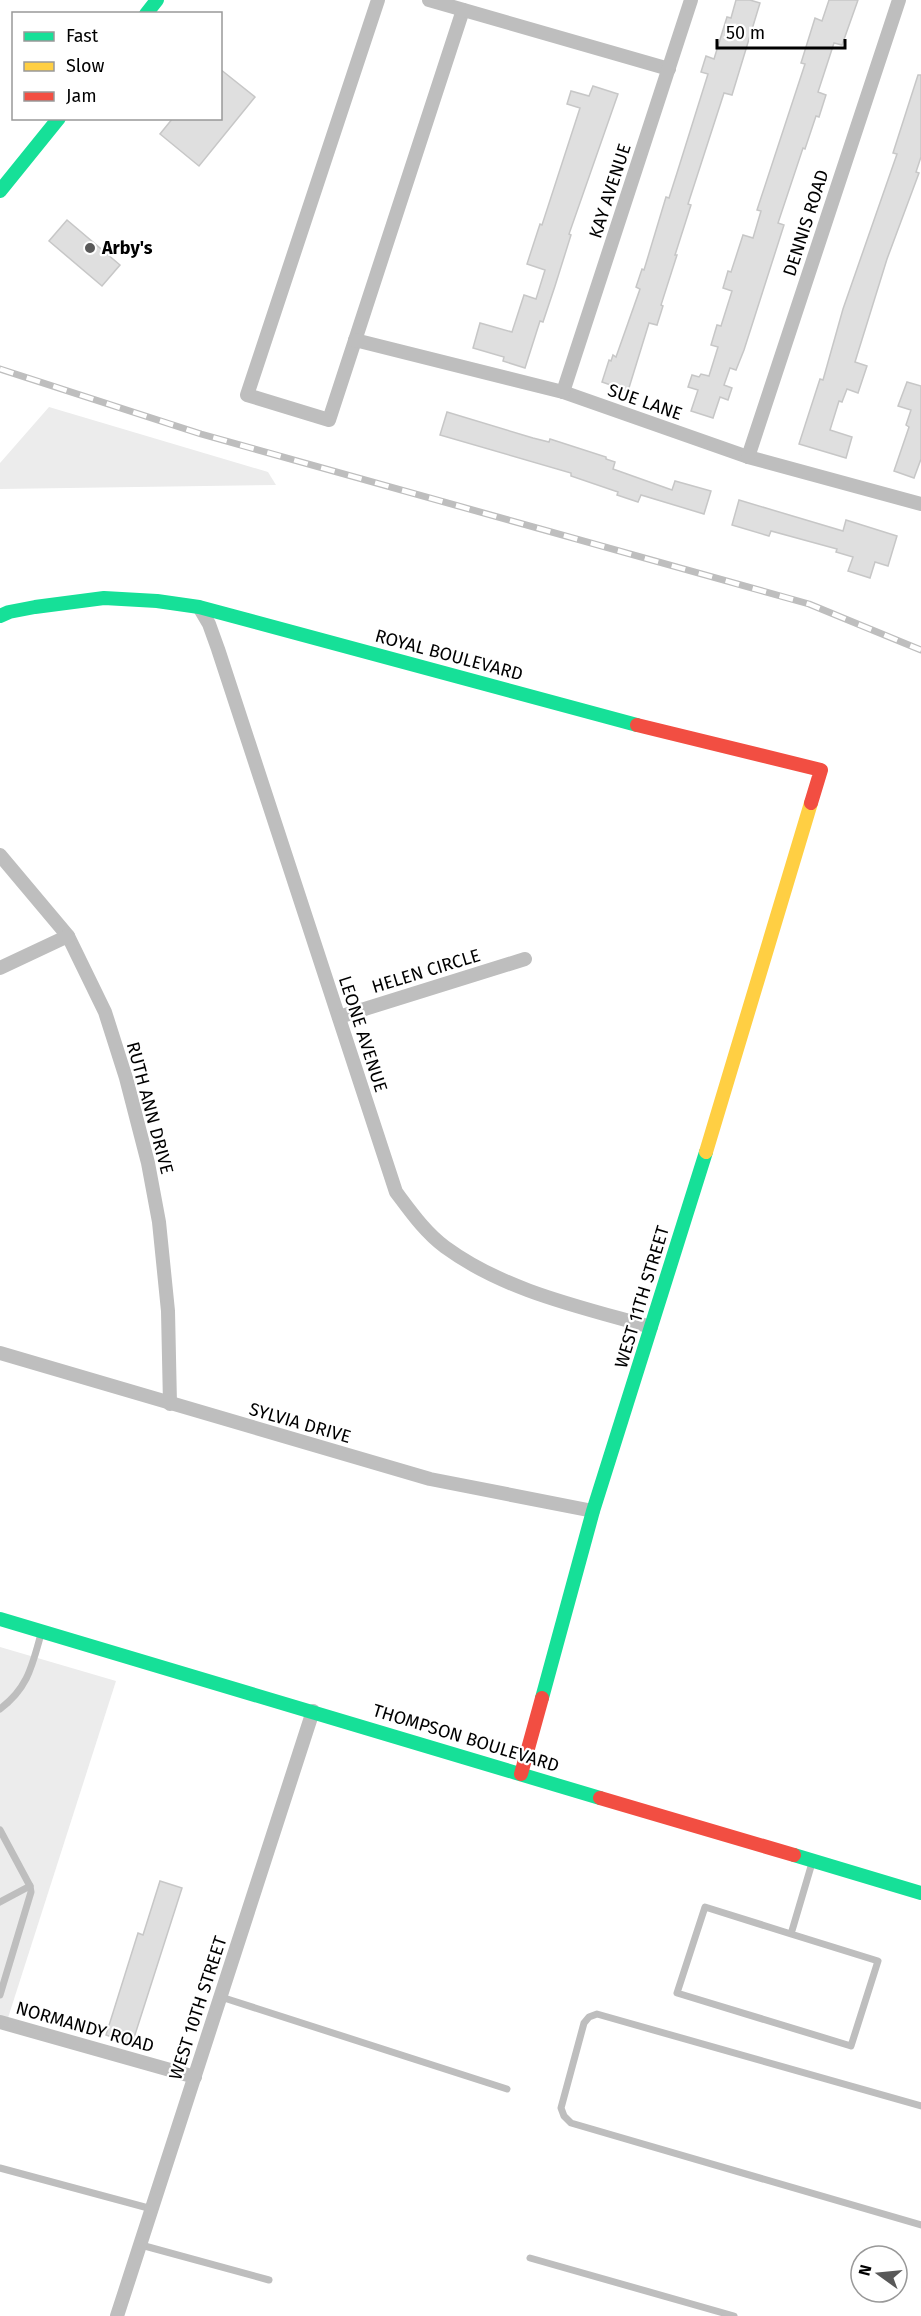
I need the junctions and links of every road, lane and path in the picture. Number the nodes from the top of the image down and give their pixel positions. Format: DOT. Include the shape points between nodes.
graph roads {
  1 [pos="157,0"];
  2 [pos="378,0"];
  3 [pos="429,0"];
  4 [pos="691,0"];
  5 [pos="899,0"];
  6 [pos="463,10"];
  7 [pos="148,12"];
  8 [pos="669,69"];
  9 [pos="57,120"];
  10 [pos="0,190"];
  11 [pos="355,340"];
  12 [pos="563,392"];
  13 [pos="748,457"];
  14 [pos="921,504"];
  15 [pos="199,608"];
  16 [pos="0,616"];
  17 [pos="803,833"];
  18 [pos="0,855"];
  19 [pos="68,936"];
  20 [pos="525,958"];
  21 [pos="0,968"];
  22 [pos="339,1017"];
  23 [pos="651,1327"];
  24 [pos="0,1353"];
  25 [pos="170,1404"];
  26 [pos="593,1511"];
  27 [pos="0,1619"];
  28 [pos="42,1631"];
  29 [pos="0,1709"];
  30 [pos="313,1711"];
  31 [pos="521,1774"];
  32 [pos="0,1830"];
  33 [pos="813,1861"];
  34 [pos="30,1886"];
  35 [pos="921,1893"];
  36 [pos="0,1902"];
  37 [pos="791,1934"];
  38 [pos="3,1971"];
  39 [pos="0,1995"];
  40 [pos="221,1996"];
  41 [pos="0,2022"];
  42 [pos="195,2077"];
  43 [pos="507,2088"];
  44 [pos="921,2106"];
  45 [pos="0,2168"];
  46 [pos="152,2209"];
  47 [pos="921,2225"];
  48 [pos="141,2245"];
  49 [pos="530,2258"];
  50 [pos="269,2280"];
  51 [pos="117,2316"];
  52 [pos="734,2316"];
  1 -- 7 [label="main road"];
  2 -- 11 [label="street" via="247,395 329,420"];
  3 -- 6 [label="street"];
  4 -- 8 [label="street, KAY AVENUE"];
  5 -- 13 [label="street, DENNIS ROAD"];
  6 -- 8 [label="street"];
  6 -- 11 [label="street"];
  8 -- 12 [label="street, KAY AVENUE"];
  9 -- 10 [label="main road"];
  11 -- 12 [label="street, SUE LANE"];
  12 -- 13 [label="street, SUE LANE"];
  13 -- 14 [label="street, SUE LANE"];
  15 -- 16 [label="main road, ROYAL BOULEVARD" via="104,598"];
  15 -- 17 [label="main road, ROYAL BOULEVARD" via="821,770"];
  15 -- 22 [label="street, LEONE AVENUE" via="218,649"];
  17 -- 23 [label="main road, WEST 11TH STREET"];
  18 -- 19 [label="street, RUTH ANN DRIVE"];
  19 -- 21 [label="street"];
  19 -- 25 [label="street, RUTH ANN DRIVE" via="105,1012 148,1163 168,1311"];
  20 -- 22 [label="street, HELEN CIRCLE"];
  22 -- 23 [label="street, LEONE AVENUE" via="396,1192 418,1221 445,1247 526,1289"];
  23 -- 26 [label="main road, WEST 11TH STREET"];
  24 -- 25 [label="street, SYLVIA DRIVE"];
  25 -- 26 [label="street, SYLVIA DRIVE" via="430,1479"];
  26 -- 31 [label="main road, WEST 11TH STREET"];
  27 -- 28 [label="main road, THOMPSON BOULEVARD"];
  28 -- 29 [label="lane" via="27,1680"];
  28 -- 30 [label="main road, THOMPSON BOULEVARD"];
  30 -- 31 [label="main road, THOMPSON BOULEVARD"];
  30 -- 40 [label="street, WEST 10TH STREET"];
  31 -- 33 [label="main road, THOMPSON BOULEVARD"];
  32 -- 34 [label="lane"];
  33 -- 35 [label="main road, THOMPSON BOULEVARD"];
  33 -- 37 [label="lane"];
  34 -- 36 [label="lane"];
  34 -- 38 [label="lane" via="30,1898"];
  37 -- 37 [label="lane" via="878,1962 851,2046 677,1993 705,1907"];
  38 -- 39 [label="lane"];
  40 -- 42 [label="street, WEST 10TH STREET"];
  40 -- 43 [label="lane"];
  41 -- 42 [label="street, NORMANDY ROAD"];
  42 -- 46 [label="street, WEST 10TH STREET"];
  44 -- 47 [label="lane" via="597,2014 584,2023 561,2108 572,2123"];
  45 -- 46 [label="lane"];
  46 -- 48 [label="street, WEST 10TH STREET"];
  48 -- 50 [label="lane"];
  48 -- 51 [label="street, WEST 10TH STREET"];
  49 -- 52 [label="lane"];
}
